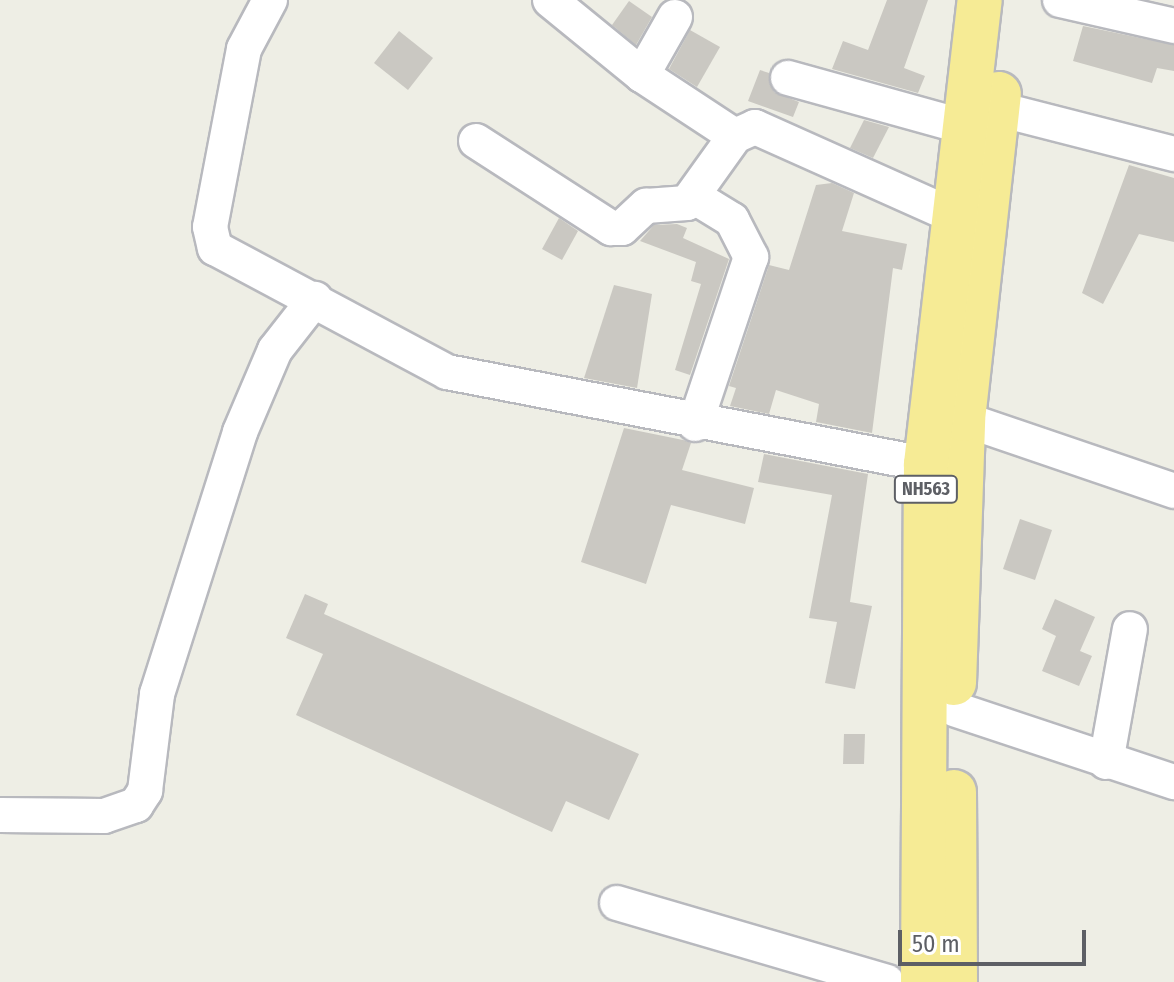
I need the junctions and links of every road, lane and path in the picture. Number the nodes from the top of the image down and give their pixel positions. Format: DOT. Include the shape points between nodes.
graph roads {
  1 [pos="270,0"];
  2 [pos="550,0"];
  3 [pos="980,0"];
  4 [pos="1010,0"];
  5 [pos="1060,0"];
  6 [pos="670,6"];
  7 [pos="1174,26"];
  8 [pos="642,75"];
  9 [pos="788,78"];
  10 [pos="981,118"];
  11 [pos="735,136"];
  12 [pos="476,141"];
  13 [pos="1174,154"];
  14 [pos="693,196"];
  15 [pos="954,216"];
  16 [pos="315,299"];
  17 [pos="963,419"];
  18 [pos="695,424"];
  19 [pos="926,464"];
  20 [pos="1174,491"];
  21 [pos="1130,629"];
  22 [pos="954,709"];
  23 [pos="1106,762"];
  24 [pos="1174,782"];
  25 [pos="7,815"];
  26 [pos="617,903"];
  27 [pos="887,982"];
  28 [pos="923,982"];
  29 [pos="955,982"];
  1 -- 16 [label="street" via="244,49 210,239 230,258"];
  2 -- 8 [label="street"];
  3 -- 10 [label="highway, NH563"];
  4 -- 10 [label="highway, NH563"];
  5 -- 7 [label="street"];
  6 -- 8 [label="street"];
  8 -- 11 [label="street"];
  9 -- 10 [label="street"];
  10 -- 13 [label="street"];
  10 -- 15 [label="highway, NH563"];
  10 -- 17 [label="highway, NH563"];
  11 -- 14 [label="street"];
  11 -- 15 [label="street" via="744,128 769,131"];
  12 -- 14 [label="street" via="611,228 622,228 646,206 681,206"];
  14 -- 18 [label="street" via="732,220 751,257"];
  15 -- 19 [label="highway, NH563"];
  16 -- 18 [label="street" via="447,372"];
  16 -- 25 [label="street" via="275,350 240,432 157,694 145,791 136,805 104,816"];
  17 -- 20 [label="street"];
  17 -- 22 [label="highway, NH563"];
  18 -- 19 [label="street"];
  19 -- 28 [label="highway, NH563"];
  21 -- 23 [label="street"];
  22 -- 23 [label="street"];
  22 -- 29 [label="highway, NH563"];
  23 -- 24 [label="street"];
  26 -- 27 [label="street"];
}
